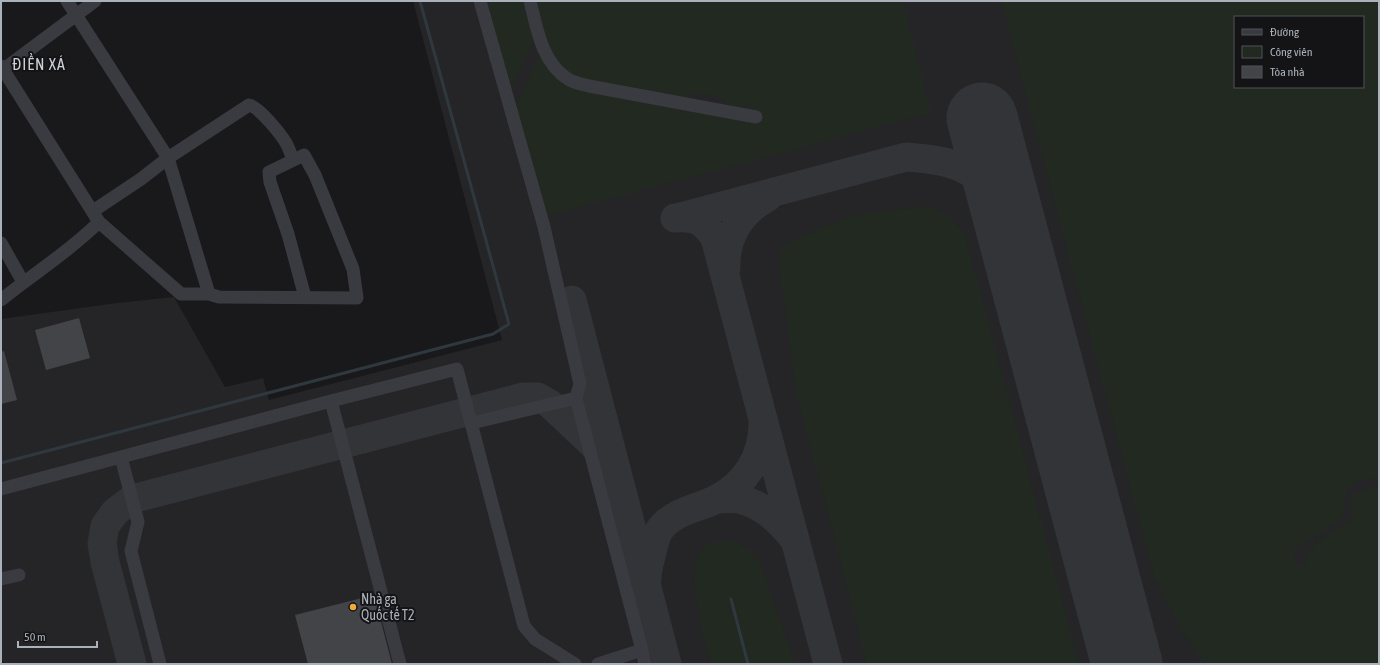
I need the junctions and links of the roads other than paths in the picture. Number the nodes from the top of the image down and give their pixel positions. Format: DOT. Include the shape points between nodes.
graph roads {
  1 [pos="67,1"];
  2 [pos="96,1"];
  3 [pos="480,1"];
  4 [pos="530,1"];
  5 [pos="76,15"];
  6 [pos="2,69"];
  7 [pos="756,117"];
  8 [pos="168,158"];
  9 [pos="293,160"];
  10 [pos="96,216"];
  11 [pos="1,243"];
  12 [pos="23,282"];
  13 [pos="209,294"];
  14 [pos="305,297"];
  15 [pos="1,300"];
  16 [pos="576,398"];
  17 [pos="331,401"];
  18 [pos="472,423"];
  19 [pos="121,457"];
  20 [pos="1,489"];
  21 [pos="19,575"];
  22 [pos="1,579"];
  23 [pos="642,650"];
  24 [pos="160,664"];
  25 [pos="400,664"];
  26 [pos="575,664"];
  27 [pos="598,664"];
  28 [pos="645,664"];
  1 -- 5 [label="street"];
  2 -- 5 [label="street"];
  3 -- 16 [label="street" via="544,227 580,384"];
  4 -- 7 [label="street" via="542,47 556,70 569,80 589,86"];
  5 -- 6 [label="street"];
  5 -- 8 [label="street"];
  6 -- 10 [label="street"];
  8 -- 9 [label="street" via="249,105 254,106 273,126 286,143"];
  8 -- 10 [label="street"];
  8 -- 13 [label="street"];
  9 -- 14 [label="street" via="269,172"];
  9 -- 14 [label="street" via="304,155 315,175 353,269 357,298"];
  10 -- 12 [label="street" via="74,245"];
  10 -- 13 [label="street" via="181,294"];
  11 -- 12 [label="street"];
  12 -- 15 [label="street"];
  13 -- 14 [label="street" via="219,297"];
  16 -- 18 [label="street"];
  16 -- 23 [label="street"];
  17 -- 18 [label="street" via="457,370"];
  17 -- 19 [label="street"];
  17 -- 25 [label="street"];
  18 -- 26 [label="street" via="524,626 535,639"];
  19 -- 20 [label="street"];
  19 -- 24 [label="street" via="138,522 131,551"];
  21 -- 22 [label="street"];
  23 -- 27 [label="street"];
  23 -- 28 [label="street"];
}
